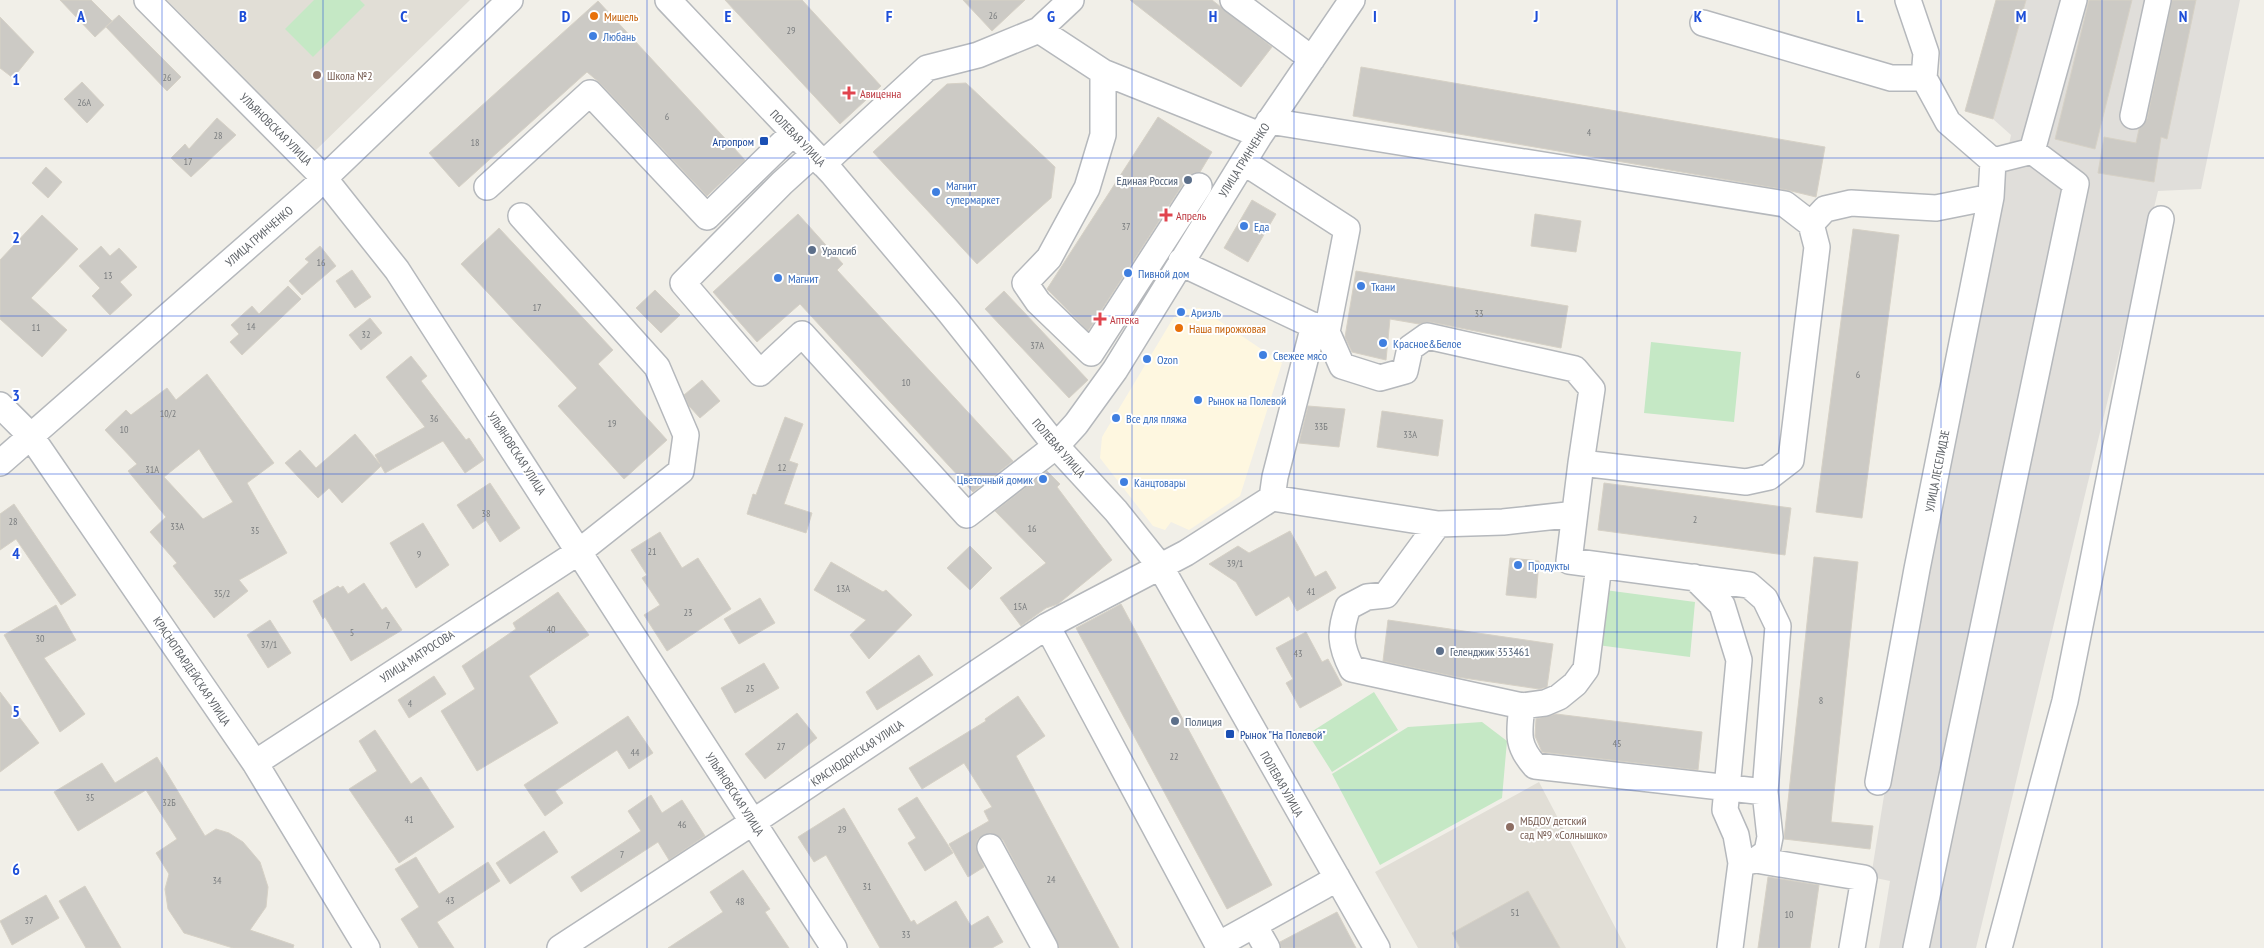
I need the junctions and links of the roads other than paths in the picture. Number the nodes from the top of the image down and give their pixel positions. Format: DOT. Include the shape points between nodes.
graph roads {
  1 [pos="147,0"];
  2 [pos="510,0"];
  3 [pos="668,0"];
  4 [pos="1072,0"];
  5 [pos="1234,0"];
  6 [pos="1352,0"];
  7 [pos="1908,0"];
  8 [pos="2074,0"];
  9 [pos="2158,0"];
  10 [pos="1703,23"];
  11 [pos="1038,30"];
  12 [pos="1312,59"];
  13 [pos="1103,72"];
  14 [pos="1924,78"];
  15 [pos="2133,116"];
  16 [pos="1264,128"];
  17 [pos="793,133"];
  18 [pos="2032,151"];
  19 [pos="819,159"];
  20 [pos="1993,160"];
  21 [pos="1243,164"];
  22 [pos="324,178"];
  23 [pos="1199,186"];
  24 [pos="487,188"];
  25 [pos="1991,198"];
  26 [pos="521,216"];
  27 [pos="2161,219"];
  28 [pos="1811,224"];
  29 [pos="1181,261"];
  30 [pos="1321,329"];
  31 [pos="1091,353"];
  32 [pos="1115,370"];
  33 [pos="0,405"];
  34 [pos="30,435"];
  35 [pos="1056,446"];
  36 [pos="0,463"];
  37 [pos="1580,463"];
  38 [pos="1272,498"];
  39 [pos="1575,512"];
  40 [pos="1438,524"];
  41 [pos="580,550"];
  42 [pos="1599,565"];
  43 [pos="1160,566"];
  44 [pos="1694,577"];
  45 [pos="1047,626"];
  46 [pos="1522,706"];
  47 [pos="255,763"];
  48 [pos="1878,782"];
  49 [pos="1727,788"];
  50 [pos="1765,792"];
  51 [pos="753,822"];
  52 [pos="990,847"];
  53 [pos="1748,861"];
  54 [pos="1337,877"];
  55 [pos="1254,925"];
  56 [pos="367,948"];
  57 [pos="560,948"];
  58 [pos="834,948"];
  59 [pos="1045,948"];
  60 [pos="1266,948"];
  61 [pos="1377,948"];
  62 [pos="1730,948"];
  63 [pos="1852,948"];
  64 [pos="1916,948"];
  65 [pos="1999,948"];
  1 -- 22 [label="street, УЛЬЯНОВСКАЯ УЛИЦА"];
  2 -- 22 [label="street, УЛИЦА ГРИНЧЕНКО"];
  3 -- 17 [label="street, ПОЛЕВАЯ УЛИЦА"];
  4 -- 11 [label="street"];
  5 -- 12 [label="street"];
  6 -- 12 [label="street, УЛИЦА ГРИНЧЕНКО"];
  7 -- 14 [label="street" via="1926,53"];
  8 -- 18 [label="street"];
  9 -- 15 [label="street"];
  10 -- 14 [label="street" via="1891,78"];
  11 -- 13 [label="street"];
  11 -- 19 [label="street" via="978,55 927,68"];
  12 -- 16 [label="street, УЛИЦА ГРИНЧЕНКО"];
  13 -- 16 [label="street"];
  13 -- 31 [label="street" via="1103,135 1087,188 1049,258 1025,284 1038,302"];
  14 -- 20 [label="street" via="1948,122"];
  16 -- 21 [label="street, УЛИЦА ГРИНЧЕНКО"];
  16 -- 28 [label="street" via="1785,204"];
  17 -- 19 [label="street, ПОЛЕВАЯ УЛИЦА"];
  17 -- 24 [label="street" via="707,217 590,93"];
  18 -- 20 [label="street"];
  18 -- 64 [label="street" via="2076,184"];
  19 -- 35 [label="street, ПОЛЕВАЯ УЛИЦА" via="950,313"];
  19 -- 35 [label="street, УЛИЦА ГРИНЧЕНКО" via="683,283 760,373 802,334 967,515"];
  20 -- 25 [label="street, УЛИЦА ЛЕСЕЛИДЗЕ"];
  21 -- 29 [label="street, УЛИЦА ГРИНЧЕНКО"];
  21 -- 30 [label="street" via="1347,229"];
  22 -- 34 [label="street, УЛИЦА ГРИНЧЕНКО" via="55,417"];
  22 -- 41 [label="street, УЛЬЯНОВСКАЯ УЛИЦА" via="397,270"];
  23 -- 31 [label="street"];
  25 -- 28 [label="street" via="1936,208 1851,203 1825,209"];
  25 -- 48 [label="street, УЛИЦА ЛЕСЕЛИДЗЕ"];
  26 -- 41 [label="street, УЛИЦА МАТРОСОВА" via="657,367 686,435 681,471"];
  27 -- 65 [label="street" via="2065,701"];
  28 -- 37 [label="street" via="1817,247 1791,460 1769,477 1746,482"];
  29 -- 30 [label="street"];
  29 -- 32 [label="street, УЛИЦА ГРИНЧЕНКО"];
  30 -- 37 [label="street" via="1342,366 1380,378 1404,371 1410,348 1427,336 1575,369 1592,389"];
  30 -- 38 [label="street" via="1275,477"];
  31 -- 32 [label="street"];
  32 -- 35 [label="street, УЛИЦА ГРИНЧЕНКО"];
  33 -- 34 [label="street, КРАСНОГВАРДЕЙСКАЯ УЛИЦА"];
  34 -- 36 [label="street, УЛИЦА ГРИНЧЕНКО"];
  34 -- 47 [label="street, КРАСНОГВАРДЕЙСКАЯ УЛИЦА"];
  35 -- 43 [label="street, ПОЛЕВАЯ УЛИЦА"];
  37 -- 39 [label="street"];
  38 -- 40 [label="street"];
  38 -- 43 [label="street, КРАСНОДОНСКАЯ УЛИЦА"];
  39 -- 40 [label="street" via="1503,522"];
  39 -- 42 [label="street" via="1569,561"];
  40 -- 46 [label="street" via="1386,596 1366,597 1348,607 1342,624 1342,650 1352,668"];
  41 -- 47 [label="street, УЛИЦА МАТРОСОВА"];
  41 -- 51 [label="street, УЛЬЯНОВСКАЯ УЛИЦА"];
  42 -- 44 [label="street"];
  42 -- 46 [label="street" via="1586,670 1559,697 1545,703"];
  43 -- 45 [label="street, КРАСНОДОНСКАЯ УЛИЦА"];
  43 -- 54 [label="street, ПОЛЕВАЯ УЛИЦА"];
  44 -- 49 [label="street" via="1722,605 1739,660"];
  44 -- 50 [label="street" via="1749,584 1765,599 1778,626"];
  45 -- 51 [label="street, КРАСНОДОНСКАЯ УЛИЦА"];
  45 -- 55 [label="street" via="1218,945"];
  46 -- 49 [label="street" via="1519,730 1522,752 1535,766"];
  47 -- 56 [label="street, КРАСНОГВАРДЕЙСКАЯ УЛИЦА"];
  49 -- 50 [label="street"];
  49 -- 53 [label="street" via="1725,810"];
  50 -- 53 [label="street" via="1770,837 1767,852"];
  51 -- 57 [label="street, КРАСНОДОНСКАЯ УЛИЦА"];
  51 -- 58 [label="street, УЛЬЯНОВСКАЯ УЛИЦА"];
  52 -- 59 [label="street"];
  53 -- 62 [label="street"];
  53 -- 63 [label="street" via="1864,878"];
  54 -- 55 [label="street"];
  54 -- 61 [label="street, ПОЛЕВАЯ УЛИЦА"];
  55 -- 60 [label="street"];
}
